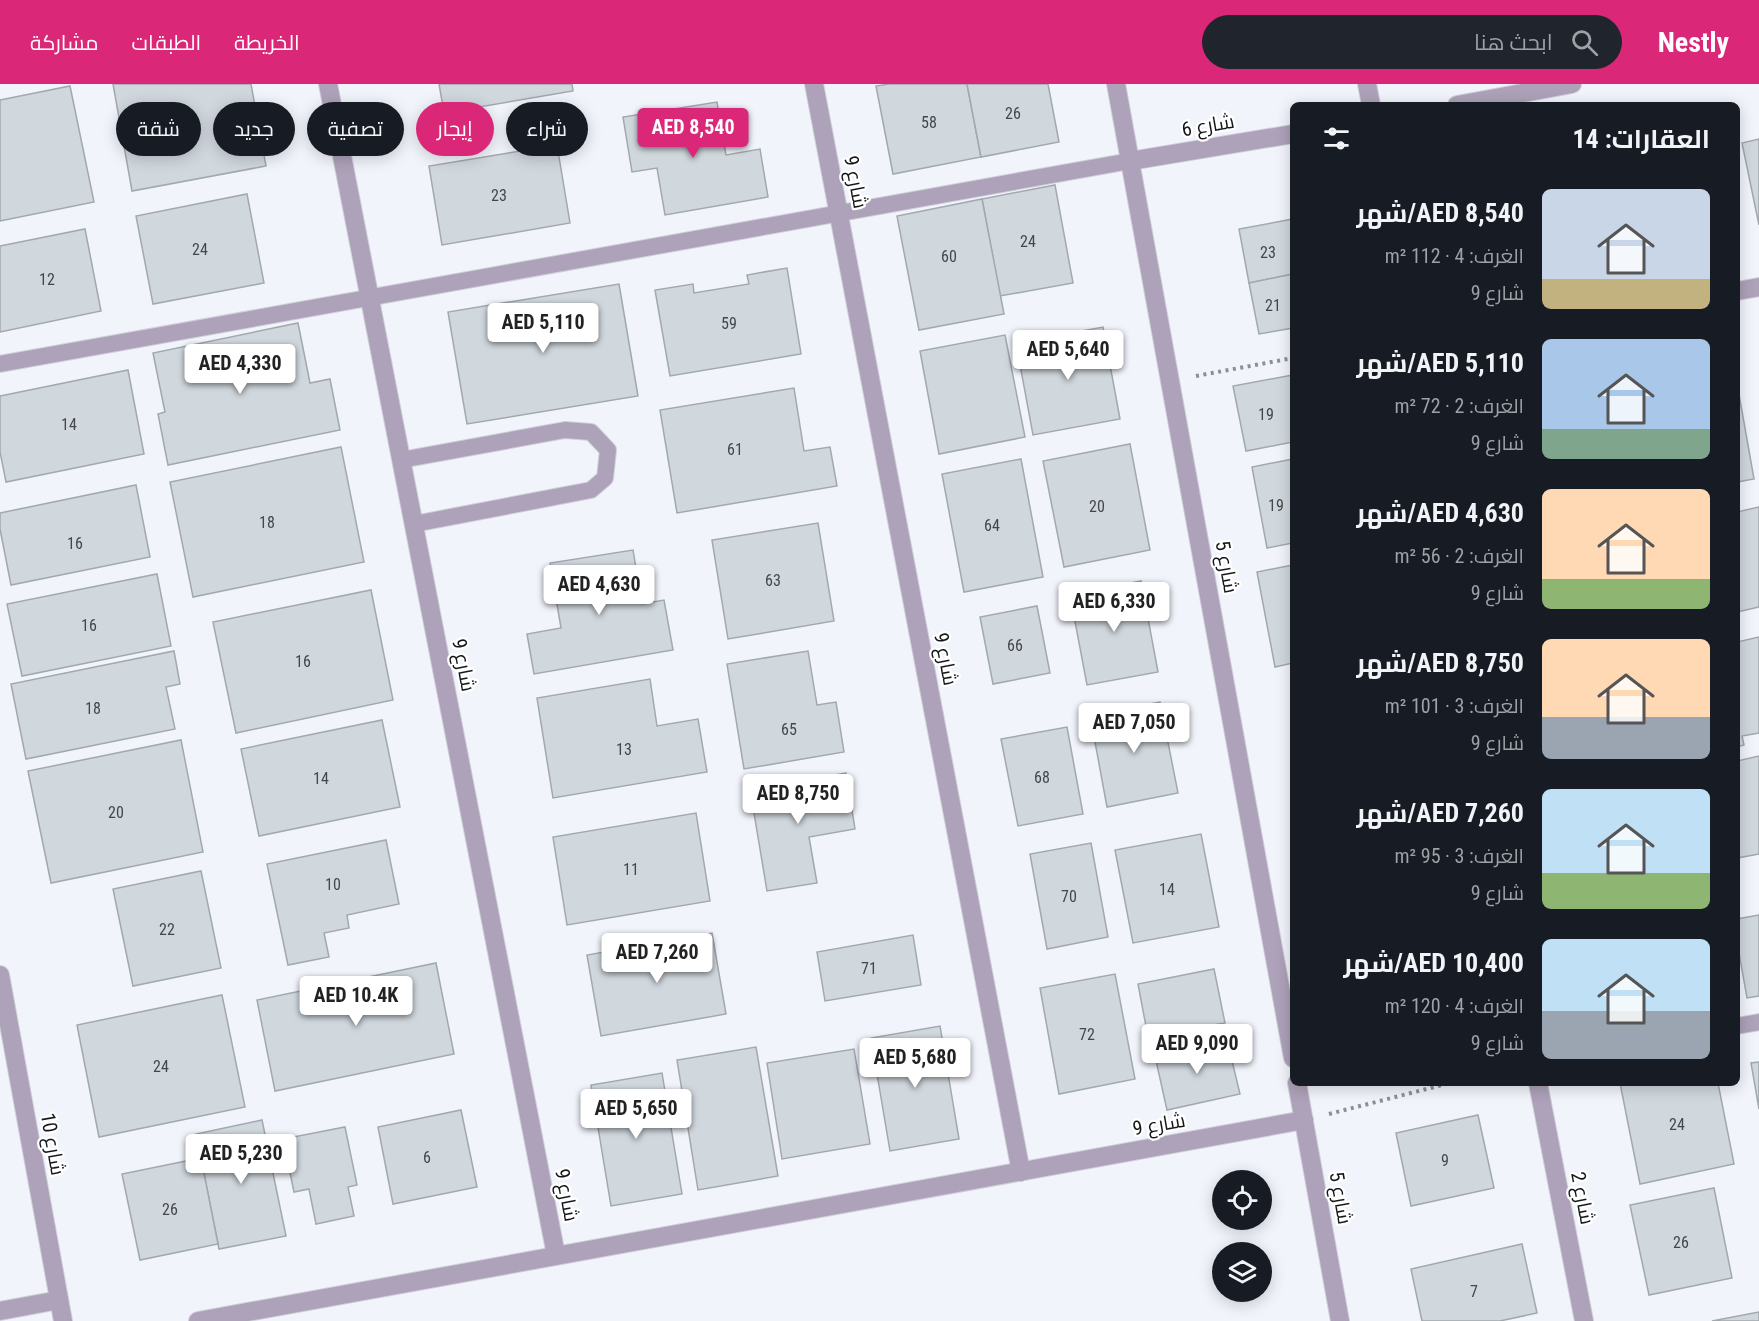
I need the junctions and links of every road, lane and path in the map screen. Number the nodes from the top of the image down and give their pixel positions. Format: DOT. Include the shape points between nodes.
graph roads {
  1 [pos="328,84"];
  2 [pos="814,84"];
  3 [pos="1116,84"];
  4 [pos="1367,84"];
  5 [pos="1572,84"];
  6 [pos="1370,102"];
  7 [pos="1473,102"];
  8 [pos="1290,134"];
  9 [pos="1130,161"];
  10 [pos="838,212"];
  11 [pos="1759,287"];
  12 [pos="1740,290"];
  13 [pos="369,297"];
  14 [pos="1290,359"];
  15 [pos="0,364"];
  16 [pos="1170,381"];
  17 [pos="401,460"];
  18 [pos="414,524"];
  19 [pos="0,975"];
  20 [pos="1759,1022"];
  21 [pos="1740,1025"];
  22 [pos="1290,1042"];
  23 [pos="1298,1086"];
  24 [pos="1438,1086"];
  25 [pos="1539,1086"];
  26 [pos="1304,1120"];
  27 [pos="1021,1172"];
  28 [pos="556,1255"];
  29 [pos="59,1300"];
  30 [pos="0,1311"];
  31 [pos="63,1321"];
  32 [pos="198,1321"];
  33 [pos="1340,1321"];
  34 [pos="1584,1321"];
  1 -- 13 [label="street, شارع 9"];
  2 -- 10 [label="street, شارع 9"];
  3 -- 9 [label="street, شارع 5"];
  4 -- 6 [label="street"];
  5 -- 7 [label="street"];
  8 -- 9 [label="street, شارع 6"];
  9 -- 10 [label="lane"];
  9 -- 16 [label="street, شارع 5"];
  10 -- 13 [label="lane"];
  10 -- 27 [label="street, شارع 9"];
  11 -- 12 [label="street"];
  13 -- 15 [label="lane"];
  13 -- 17 [label="street, شارع 9"];
  14 -- 16 [label="path"];
  16 -- 22 [label="street, شارع 5"];
  17 -- 18 [label="street, شارع 9"];
  17 -- 18 [label="lane" via="565,430 591,432 608,450 605,478 591,490"];
  18 -- 28 [label="street, شارع 9"];
  19 -- 29 [label="street, شارع 10"];
  20 -- 21 [label="lane"];
  23 -- 26 [label="street, شارع 5"];
  24 -- 26 [label="path"];
  25 -- 34 [label="street, شارع 2"];
  26 -- 27 [label="street, شارع 9"];
  26 -- 33 [label="street, شارع 5"];
  27 -- 28 [label="street, شارع 9"];
  28 -- 32 [label="street, شارع 9"];
  29 -- 30 [label="street"];
  29 -- 31 [label="street, شارع 10"];
}
